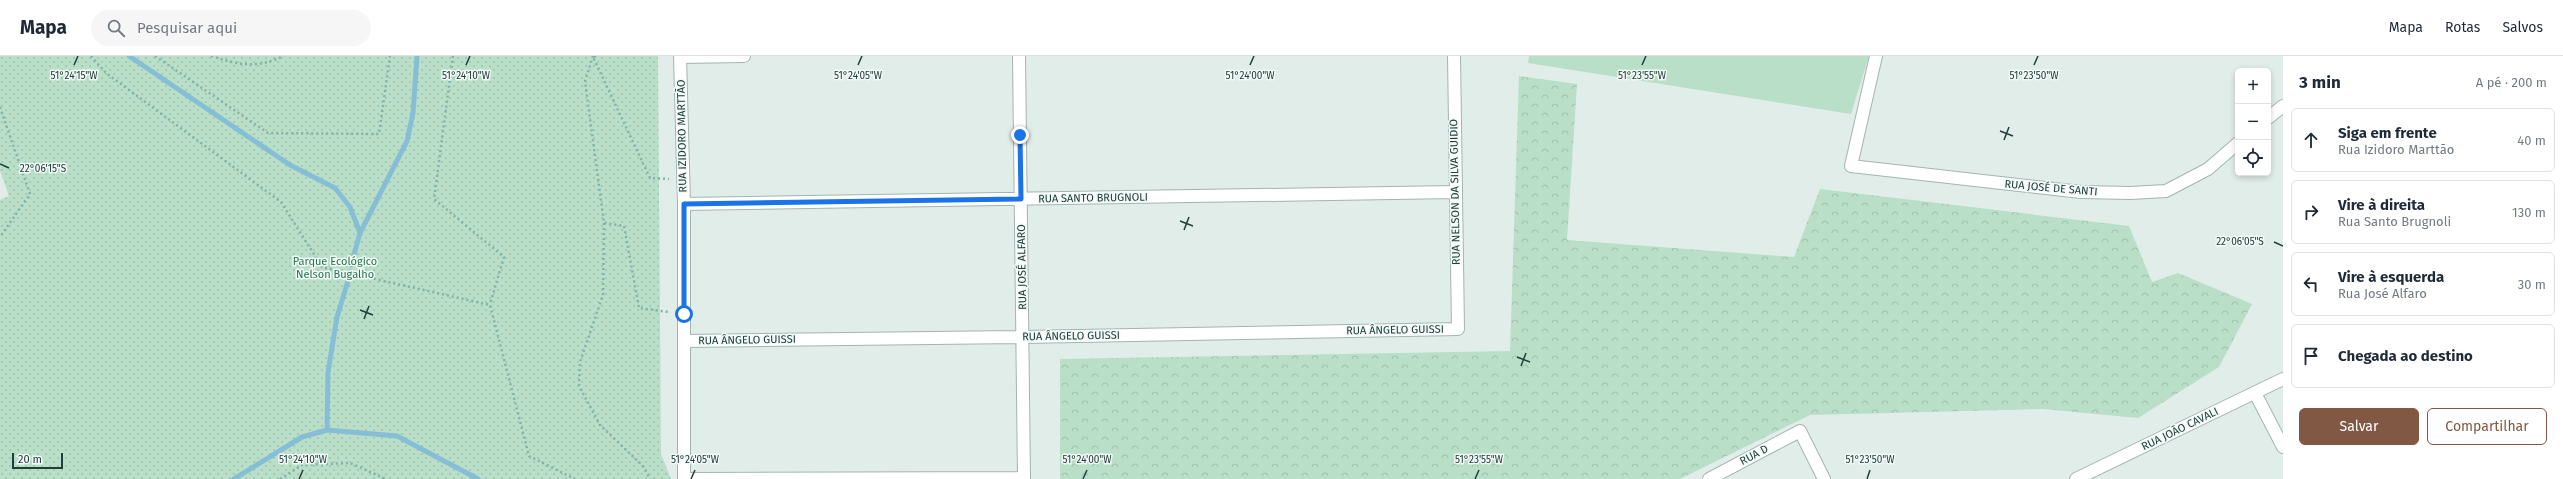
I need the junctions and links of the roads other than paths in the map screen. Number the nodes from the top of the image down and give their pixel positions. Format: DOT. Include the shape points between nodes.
graph roads {
  1 [pos="680,56"];
  2 [pos="744,56"];
  3 [pos="1020,56"];
  4 [pos="1454,56"];
  5 [pos="1876,56"];
  6 [pos="2283,106"];
  7 [pos="2271,116"];
  8 [pos="2235,146"];
  9 [pos="1455,192"];
  10 [pos="1021,199"];
  11 [pos="684,204"];
  12 [pos="1458,329"];
  13 [pos="1023,337"];
  14 [pos="684,341"];
  15 [pos="2283,379"];
  16 [pos="2255,393"];
  17 [pos="2283,448"];
  18 [pos="684,479"];
  19 [pos="1024,479"];
  20 [pos="1709,479"];
  21 [pos="1824,479"];
  22 [pos="2076,479"];
  1 -- 2 [label="street"];
  1 -- 11 [label="street, RUA IZIDORO MARTTÃO"];
  3 -- 10 [label="street, RUA JOSÉ ALFARO"];
  4 -- 9 [label="street, RUA NELSON DA SILVA GUIDIO"];
  5 -- 8 [label="street, RUA JOSÉ DE SANTI" via="1851,166 2081,192 2137,193 2166,191 2208,169"];
  6 -- 7 [label="street"];
  9 -- 10 [label="street, RUA SANTO BRUGNOLI"];
  9 -- 12 [label="street, RUA NELSON DA SILVA GUIDIO"];
  10 -- 11 [label="street, RUA SANTO BRUGNOLI"];
  10 -- 13 [label="street, RUA JOSÉ ALFARO"];
  11 -- 14 [label="street, RUA IZIDORO MARTTÃO"];
  12 -- 13 [label="street, RUA ÂNGELO GUISSI"];
  13 -- 14 [label="street, RUA ÂNGELO GUISSI"];
  13 -- 19 [label="street, RUA JOSÉ ALFARO"];
  14 -- 18 [label="street, RUA IZIDORO MARTTÃO"];
  15 -- 16 [label="street, RUA JOÃO CAVALI"];
  16 -- 17 [label="street"];
  16 -- 22 [label="street, RUA JOÃO CAVALI"];
  18 -- 19 [label="street"];
  20 -- 21 [label="street, RUA D" via="1800,431"];
}
